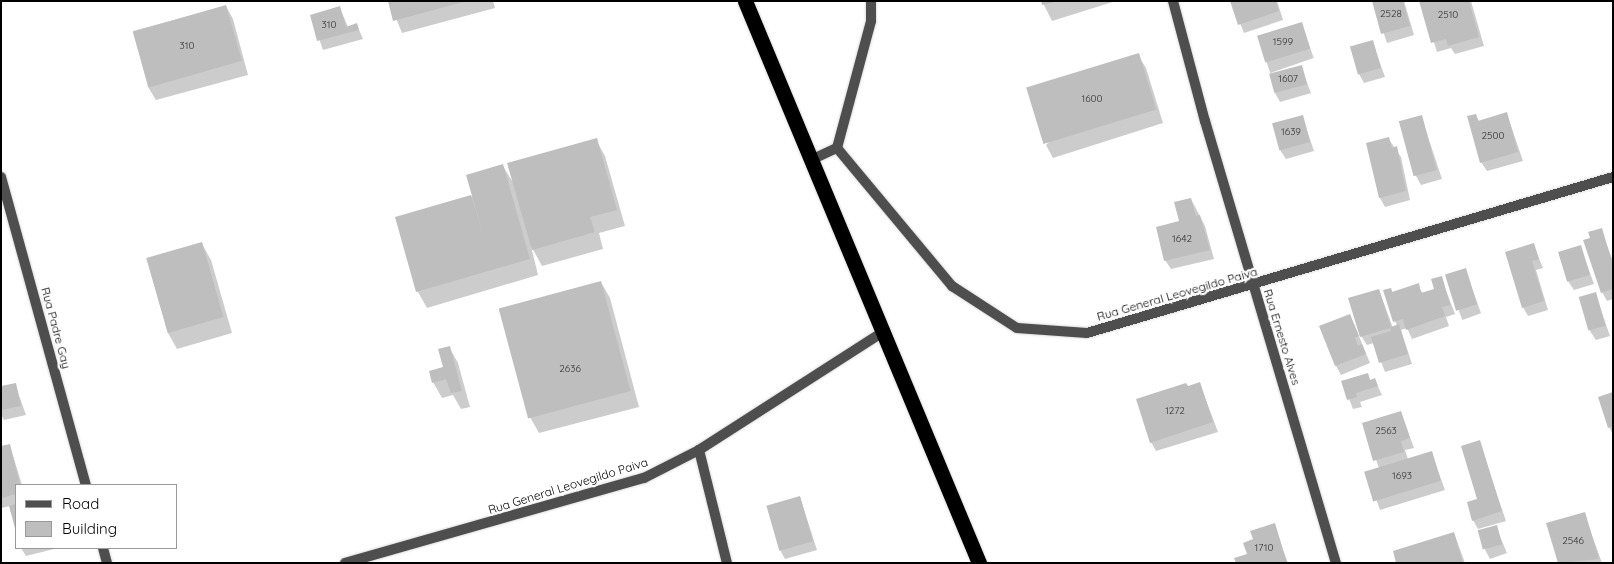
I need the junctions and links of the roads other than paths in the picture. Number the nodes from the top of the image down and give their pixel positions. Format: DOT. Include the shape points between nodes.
graph roads {
  1 [pos="745,1"];
  2 [pos="871,1"];
  3 [pos="1173,1"];
  4 [pos="837,148"];
  5 [pos="813,159"];
  6 [pos="1,177"];
  7 [pos="1613,177"];
  8 [pos="1253,285"];
  9 [pos="883,332"];
  10 [pos="699,450"];
  11 [pos="86,484"];
  12 [pos="103,549"];
  13 [pos="107,563"];
  14 [pos="345,563"];
  15 [pos="727,563"];
  16 [pos="979,563"];
  17 [pos="1336,563"];
  1 -- 5 [label="highway"];
  2 -- 4 [label="street" via="872,21"];
  3 -- 8 [label="street, Rua Ernesto Alves"];
  4 -- 5 [label="street"];
  4 -- 8 [label="street, Rua General Leovegildo Paiva" via="952,286 1017,328 1087,333"];
  5 -- 9 [label="highway"];
  6 -- 11 [label="street, Rua Padre Gay"];
  7 -- 8 [label="street, Rua General Leovegildo Paiva"];
  8 -- 17 [label="street, Rua Ernesto Alves"];
  9 -- 10 [label="street, Rua General Leovegildo Paiva"];
  9 -- 16 [label="highway"];
  10 -- 14 [label="street, Rua General Leovegildo Paiva" via="644,478"];
  10 -- 15 [label="street"];
  12 -- 13 [label="street"];
}
